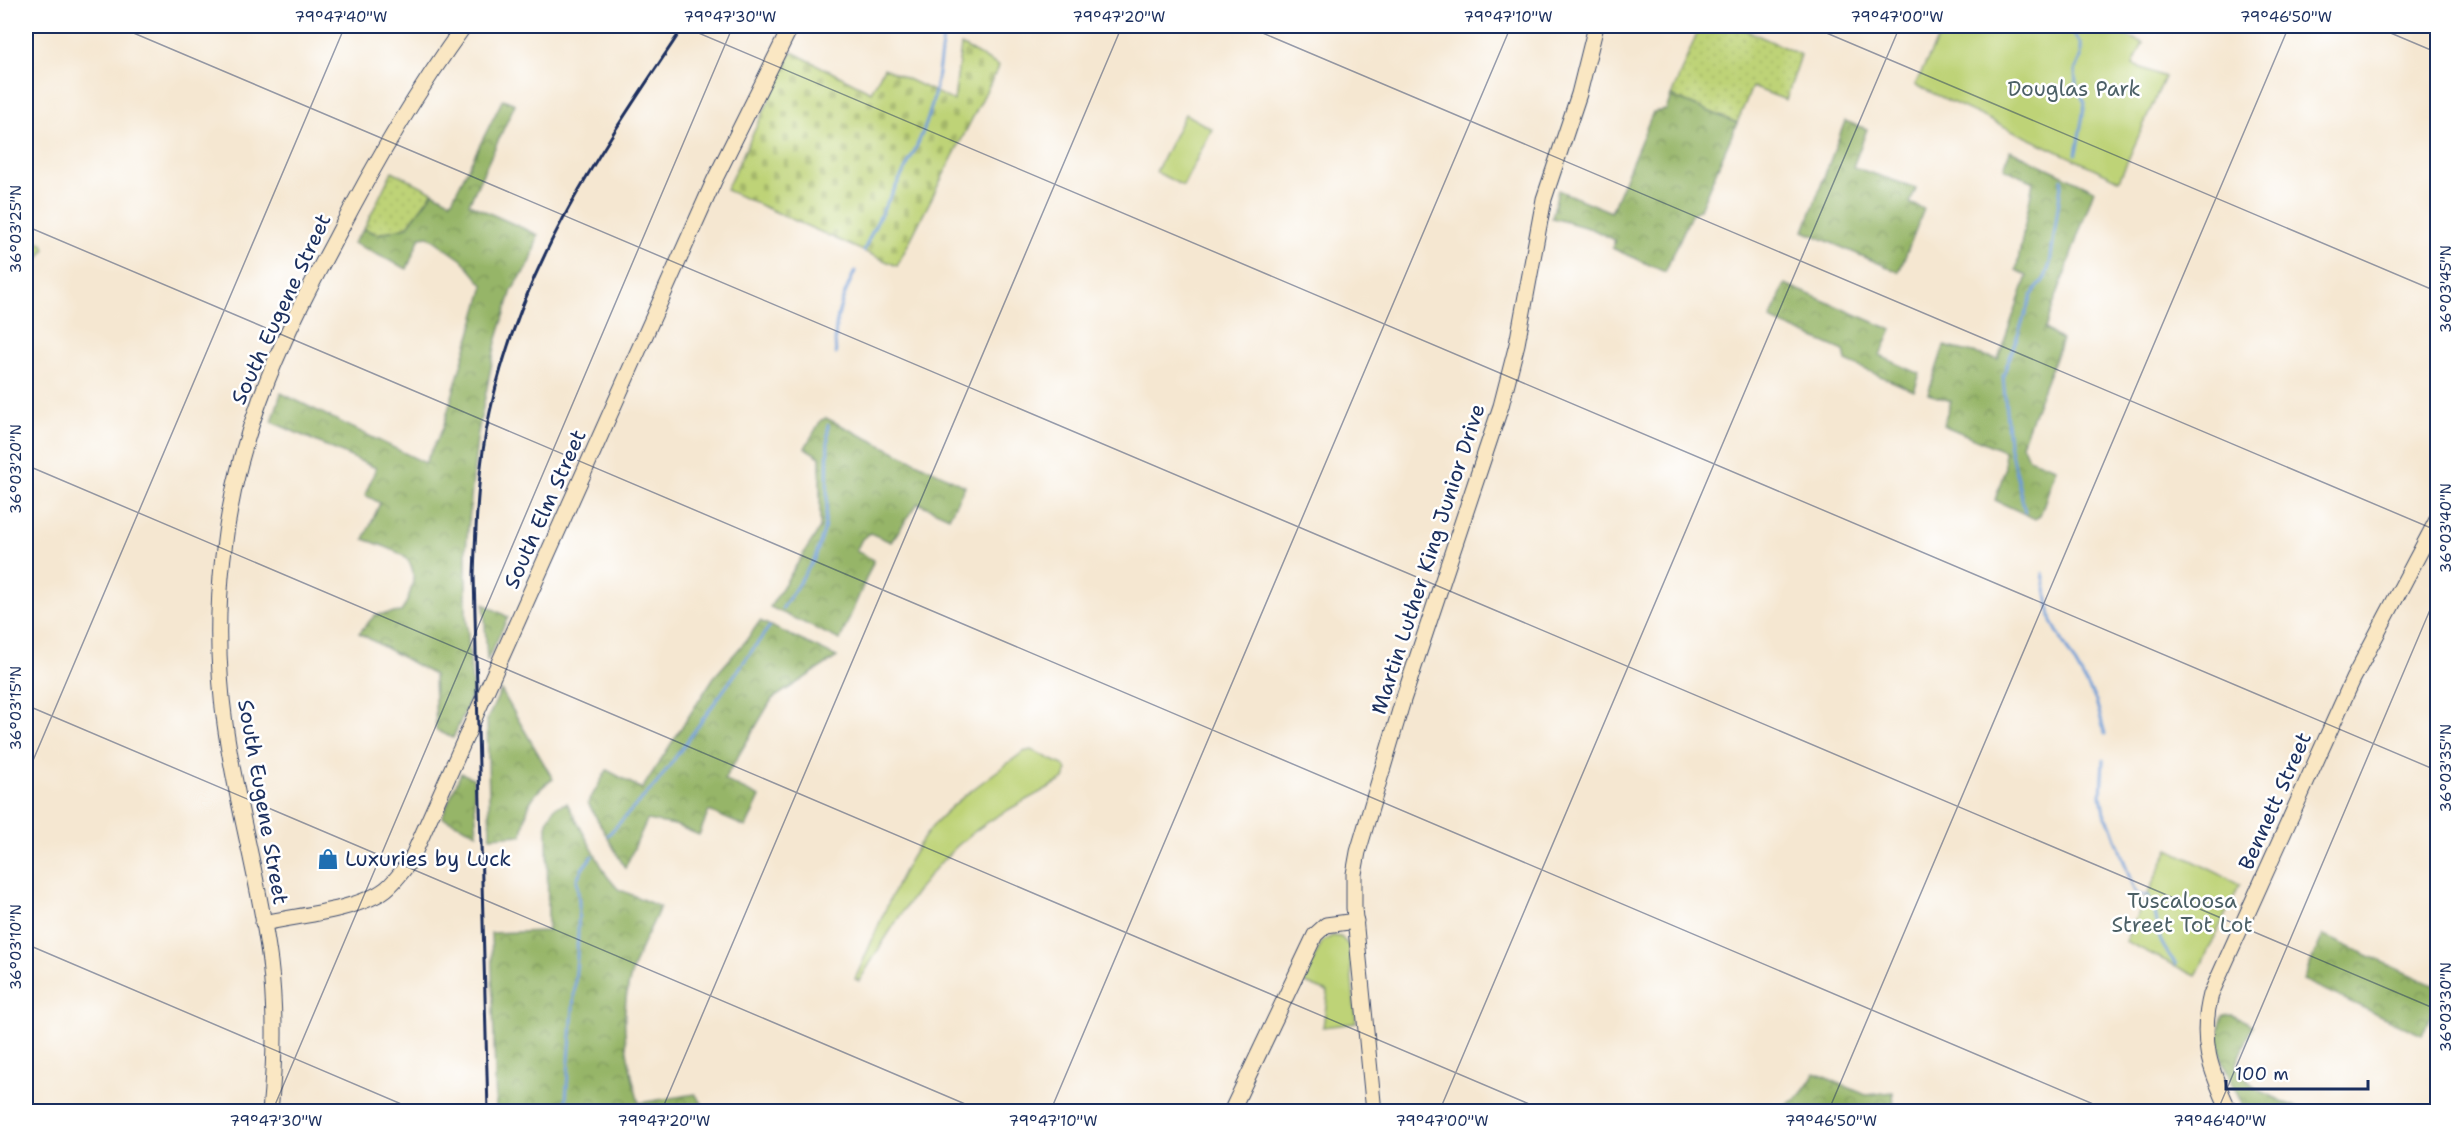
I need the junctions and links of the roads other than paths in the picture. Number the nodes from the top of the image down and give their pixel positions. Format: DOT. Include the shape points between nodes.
graph roads {
  1 [pos="464,26"];
  2 [pos="791,26"];
  3 [pos="1596,26"];
  4 [pos="2438,518"];
  5 [pos="1356,921"];
  6 [pos="263,923"];
  7 [pos="270,1112"];
  8 [pos="1230,1112"];
  9 [pos="1374,1112"];
  10 [pos="2230,1112"];
  1 -- 6 [label="main road, South Eugene Street" via="387,141 315,278 260,399 237,476 220,592 221,678 230,752"];
  2 -- 6 [label="main road, South Elm Street" via="714,181 411,860 385,890 368,900"];
  3 -- 5 [label="main road, Martin Luther King Junior Drive" via="1579,94 1544,199 1517,344 1498,416 1402,700 1364,831 1354,874"];
  4 -- 10 [label="main road, Bennett Street" via="2353,679 2211,994 2206,1021 2207,1053"];
  5 -- 8 [label="main road" via="1326,925 1315,935"];
  5 -- 9 [label="main road, Martin Luther King Junior Drive"];
  6 -- 7 [label="main road, South Eugene Street" via="275,1031"];
}
